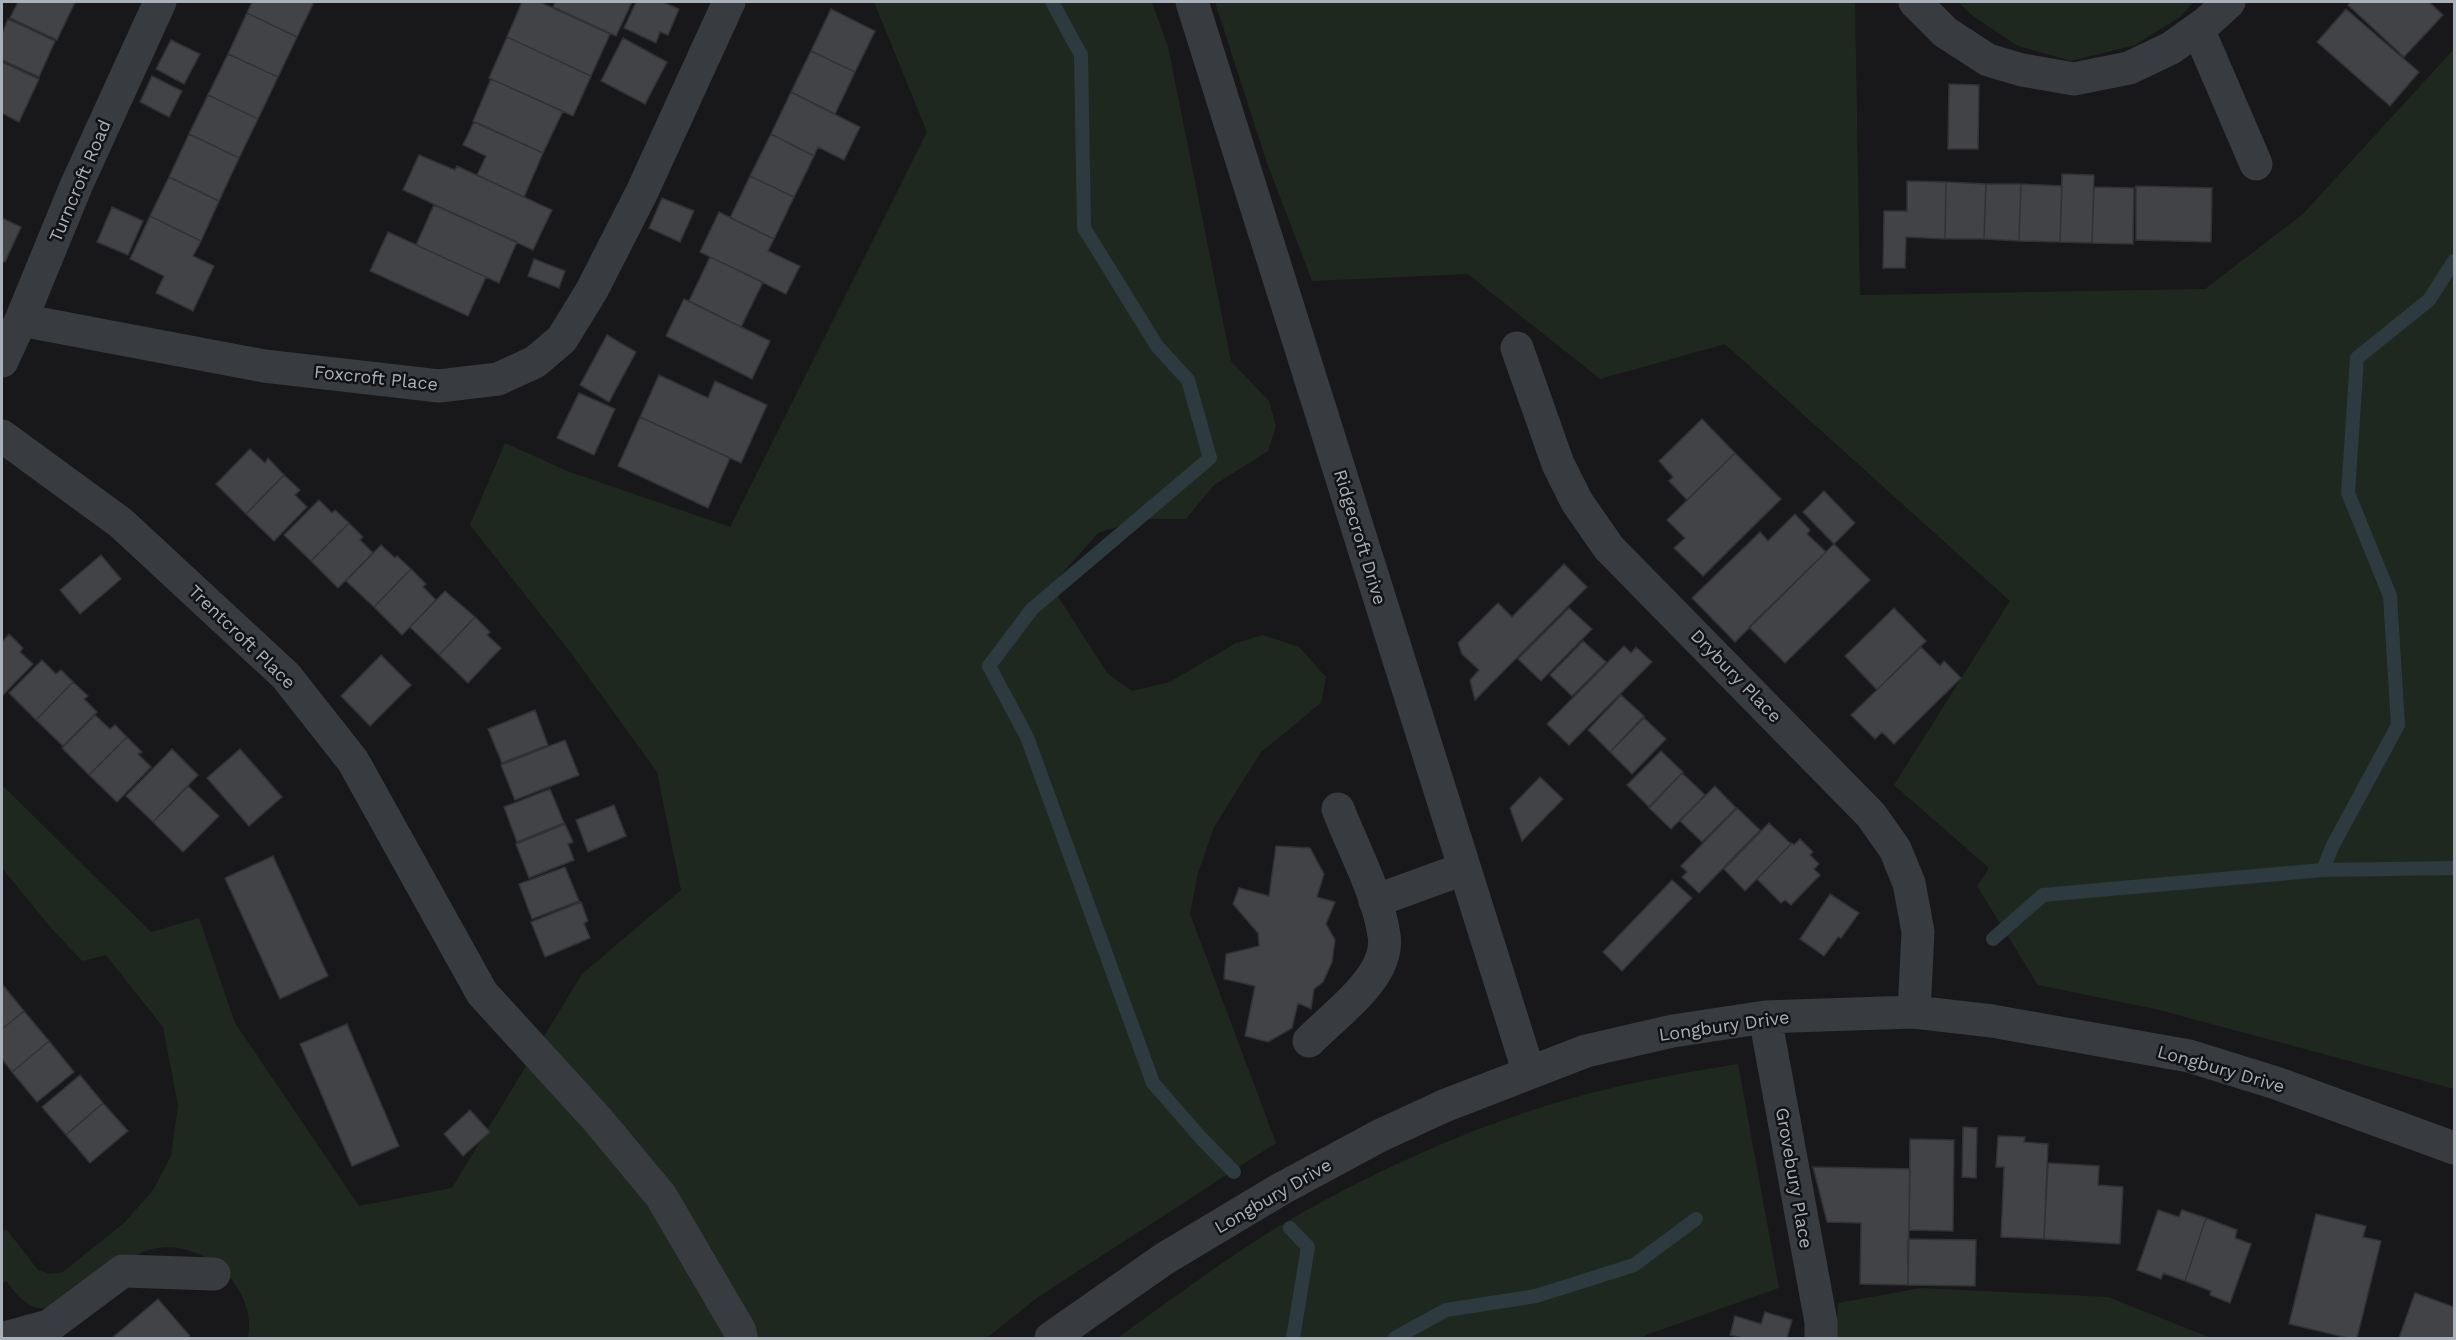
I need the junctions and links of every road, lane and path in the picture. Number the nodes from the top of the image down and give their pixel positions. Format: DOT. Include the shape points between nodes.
graph roads {
  1 [pos="160,2"];
  2 [pos="729,2"];
  3 [pos="1192,2"];
  4 [pos="1915,2"];
  5 [pos="2229,2"];
  6 [pos="2198,29"];
  7 [pos="2256,164"];
  8 [pos="21,320"];
  9 [pos="1517,348"];
  10 [pos="2,361"];
  11 [pos="2,436"];
  12 [pos="1338,809"];
  13 [pos="1463,869"];
  14 [pos="1375,901"];
  15 [pos="1914,1012"];
  16 [pos="1765,1017"];
  17 [pos="1309,1041"];
  18 [pos="1529,1073"];
  19 [pos="2454,1148"];
  20 [pos="214,1274"];
  21 [pos="5,1338"];
  22 [pos="741,1338"];
  23 [pos="1051,1338"];
  24 [pos="1821,1338"];
  1 -- 8 [label="street, Turncroft Road" via="76,186"];
  2 -- 8 [label="street, Foxcroft Place" via="592,291 562,339 535,362 498,379 439,386 264,366"];
  3 -- 13 [label="street, Ridgecroft Drive"];
  4 -- 6 [label="street" via="1945,32 1988,60 2074,79 2129,68 2171,48"];
  5 -- 6 [label="street"];
  6 -- 7 [label="street"];
  8 -- 10 [label="street, Turncroft Road"];
  9 -- 15 [label="street, Drybury Place" via="1558,465 1577,502 1609,548 1871,815 1895,849 1908,883 1918,932"];
  11 -- 22 [label="street, Trentcroft Place" via="121,523 286,676 353,762 482,993 661,1196"];
  12 -- 14 [label="street"];
  13 -- 14 [label="street"];
  13 -- 18 [label="street, Ridgecroft Drive"];
  14 -- 17 [label="street" via="1384,936 1384,954 1377,969"];
  15 -- 16 [label="street, Longbury Drive"];
  15 -- 19 [label="street, Longbury Drive" via="2189,1056 2276,1083"];
  16 -- 18 [label="street, Longbury Drive" via="1673,1031 1586,1051"];
  16 -- 24 [label="street, Grovebury Place"];
  18 -- 23 [label="street, Longbury Drive" via="1379,1136 1280,1190 1164,1259"];
  20 -- 21 [label="street" via="123,1271 49,1326"];
}
